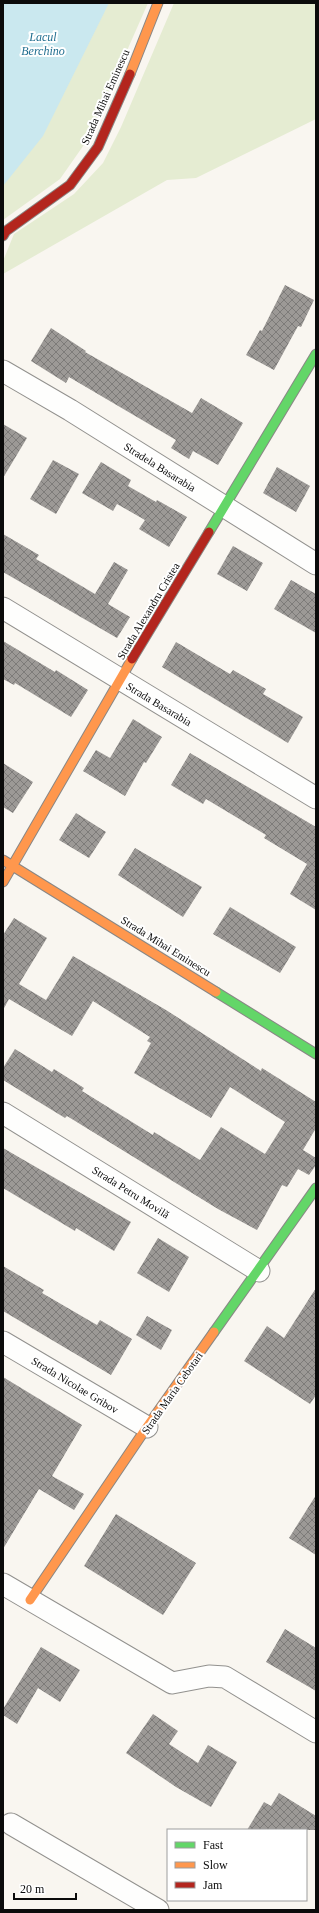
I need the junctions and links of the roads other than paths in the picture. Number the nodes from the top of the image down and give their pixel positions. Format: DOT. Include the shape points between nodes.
graph roads {
  1 [pos="158,3"];
  2 [pos="3,236"];
  3 [pos="316,354"];
  4 [pos="3,371"];
  5 [pos="224,507"];
  6 [pos="316,564"];
  7 [pos="3,608"];
  8 [pos="120,680"];
  9 [pos="316,798"];
  10 [pos="3,860"];
  11 [pos="13,866"];
  12 [pos="3,882"];
  13 [pos="316,1054"];
  14 [pos="3,1113"];
  15 [pos="316,1188"];
  16 [pos="259,1270"];
  17 [pos="3,1342"];
  18 [pos="147,1428"];
  19 [pos="3,1584"];
  20 [pos="30,1600"];
  21 [pos="316,1732"];
  22 [pos="10,1824"];
  23 [pos="158,1910"];
  1 -- 2 [label="street, Strada Mihai Eminescu" via="98,147 70,185 6,231"];
  3 -- 5 [label="street, Strada Alexandru Cristea"];
  4 -- 5 [label="street, Stradela Basarabia"];
  5 -- 6 [label="street, Stradela Basarabia"];
  5 -- 8 [label="street, Strada Alexandru Cristea"];
  7 -- 8 [label="street, Strada Basarabia"];
  8 -- 9 [label="street, Strada Basarabia"];
  8 -- 11 [label="street, Strada Alexandru Cristea"];
  10 -- 11 [label="street, Strada Mihai Eminescu"];
  11 -- 12 [label="street, Strada Alexandru Cristea"];
  11 -- 13 [label="street, Strada Mihai Eminescu"];
  14 -- 16 [label="street, Strada Petru Movilă"];
  15 -- 16 [label="street, Strada Maria Cebotari"];
  16 -- 18 [label="street, Strada Maria Cebotari"];
  17 -- 18 [label="street, Strada Nicolae Gribov"];
  18 -- 20 [label="street, Strada Maria Cebotari"];
  19 -- 20 [label="street"];
  20 -- 21 [label="street" via="172,1683 209,1676 225,1677"];
  22 -- 23 [label="street"];
}
